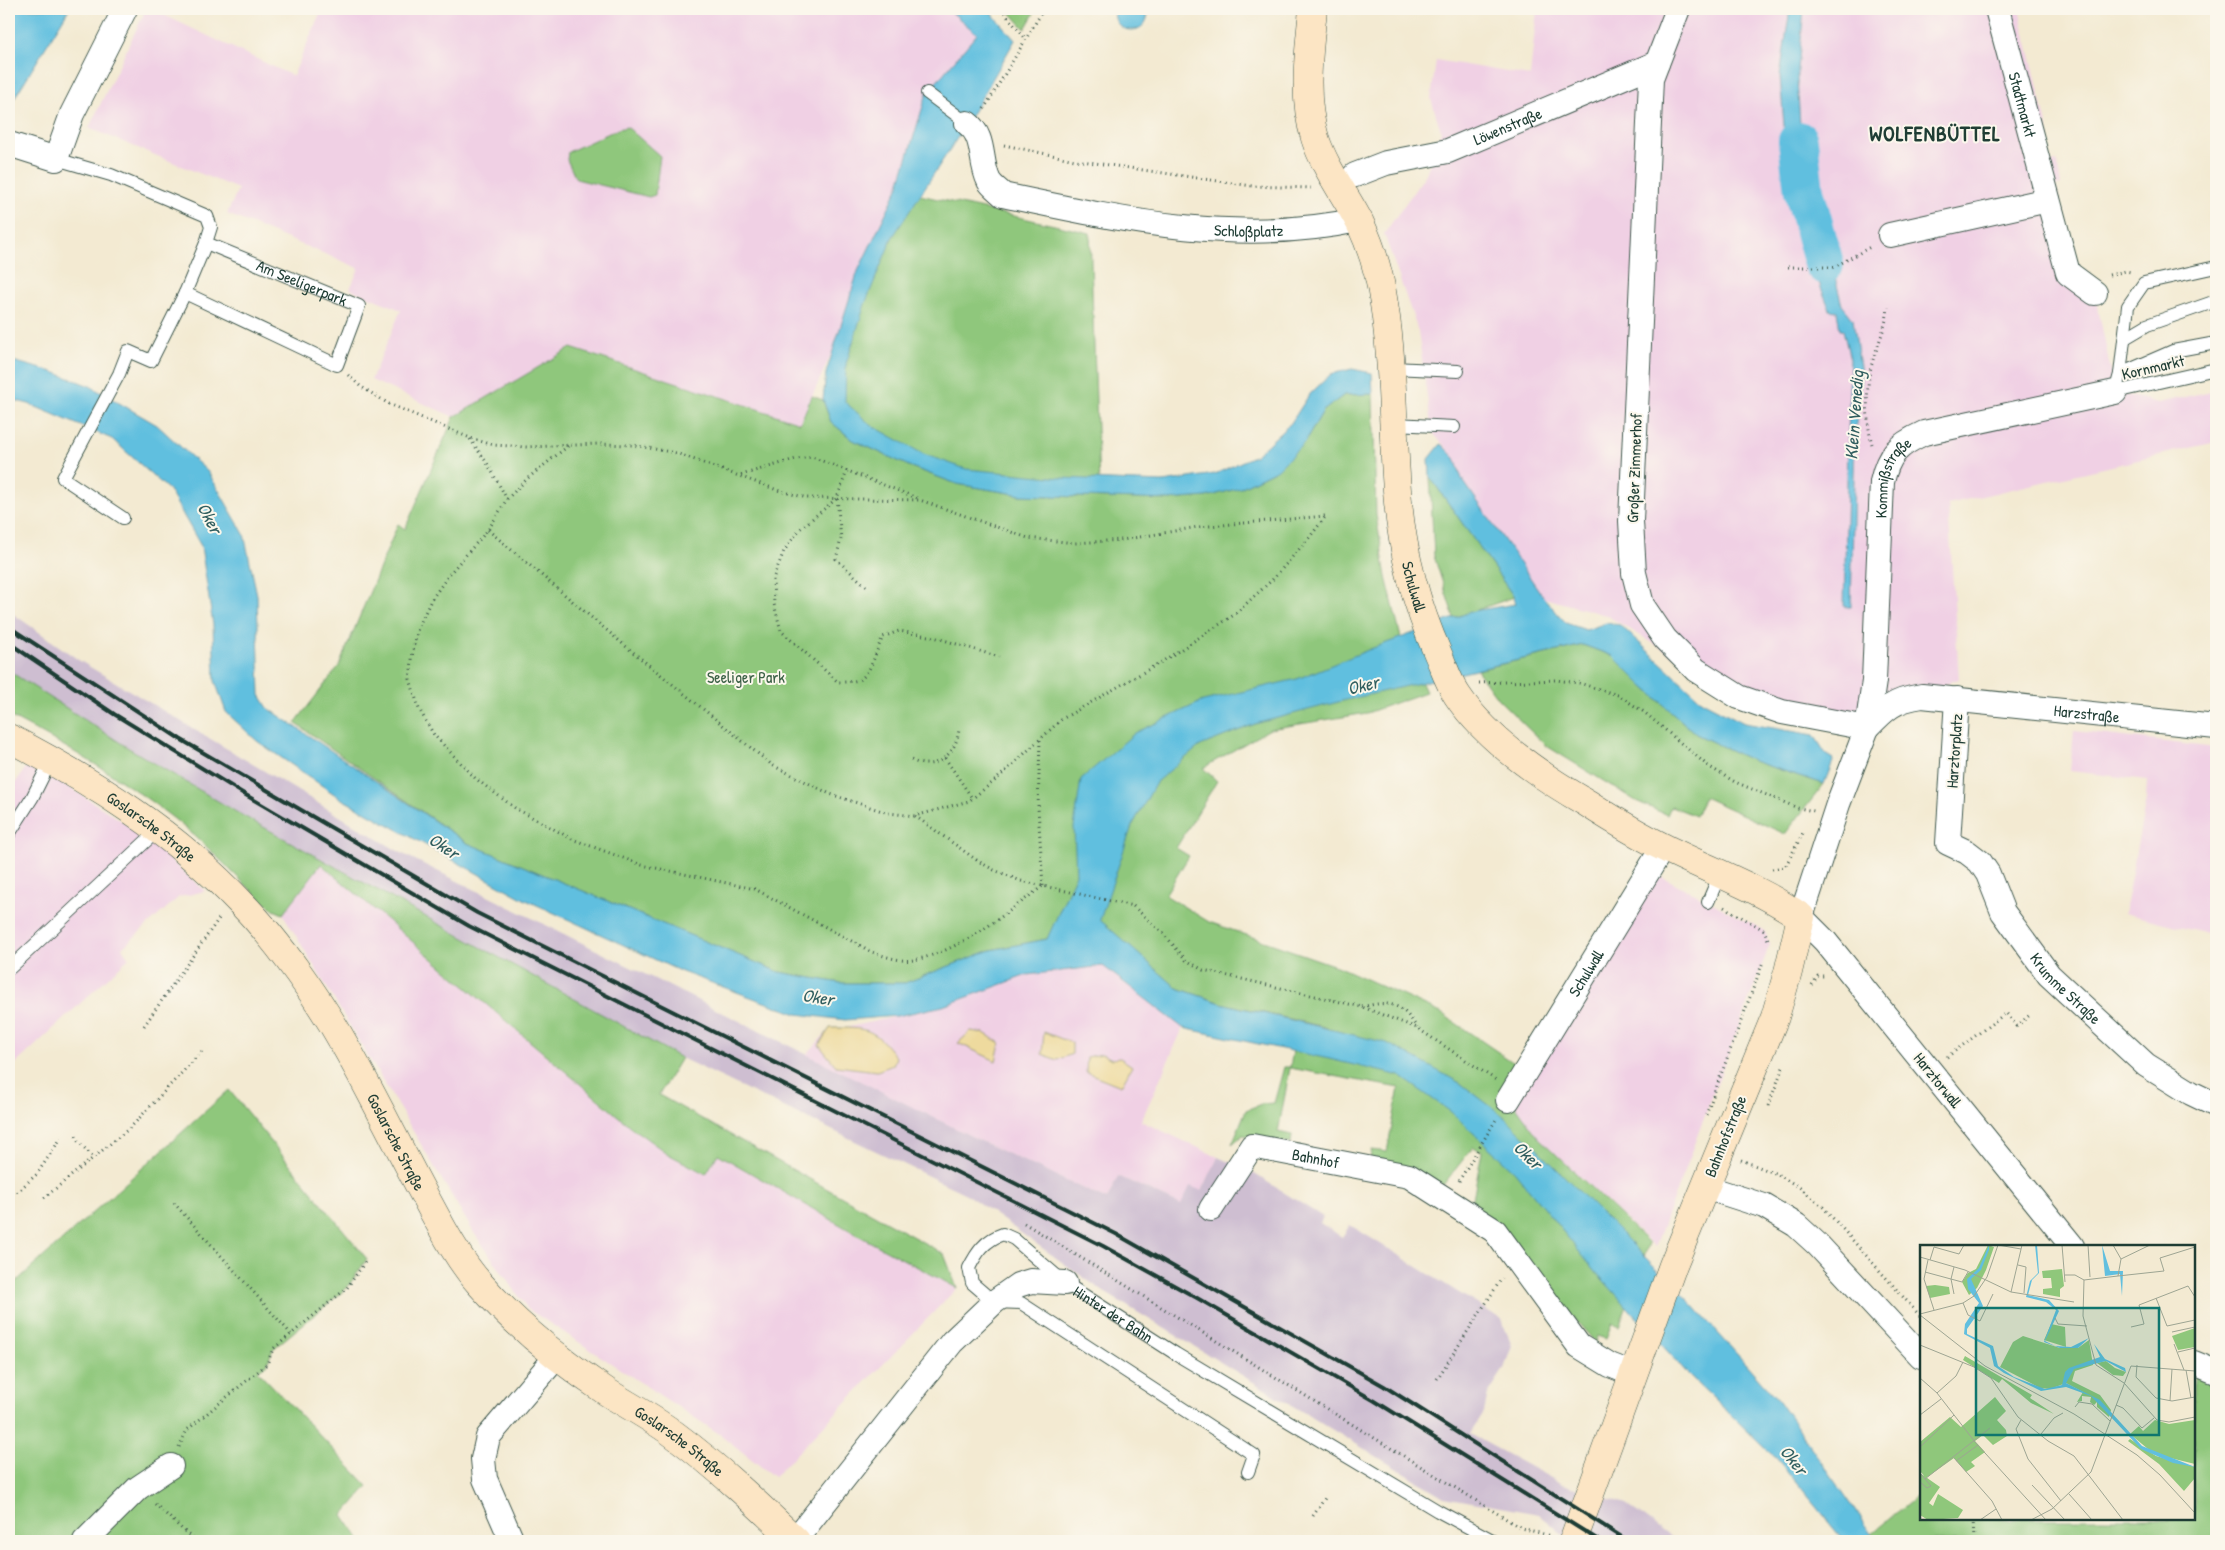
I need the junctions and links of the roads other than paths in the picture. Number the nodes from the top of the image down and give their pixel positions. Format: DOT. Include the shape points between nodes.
graph roads {
  1 [pos="126,9"];
  2 [pos="1313,9"];
  3 [pos="1678,9"];
  4 [pos="1997,9"];
  5 [pos="1657,63"];
  6 [pos="927,93"];
  7 [pos="970,125"];
  8 [pos="9,144"];
  9 [pos="56,159"];
  10 [pos="1355,175"];
  11 [pos="2048,200"];
  12 [pos="1358,220"];
  13 [pos="1890,235"];
  14 [pos="206,243"];
  15 [pos="2216,267"];
  16 [pos="185,293"];
  17 [pos="2095,293"];
  18 [pos="2216,301"];
  19 [pos="2125,338"];
  20 [pos="2216,343"];
  21 [pos="1392,368"];
  22 [pos="2216,370"];
  23 [pos="1458,371"];
  24 [pos="2117,383"];
  25 [pos="1394,424"];
  26 [pos="1454,427"];
  27 [pos="123,518"];
  28 [pos="1957,699"];
  29 [pos="2216,727"];
  30 [pos="1867,728"];
  31 [pos="9,738"];
  32 [pos="51,760"];
  33 [pos="158,830"];
  34 [pos="9,834"];
  35 [pos="1948,843"];
  36 [pos="1663,847"];
  37 [pos="1720,874"];
  38 [pos="1708,902"];
  39 [pos="1801,917"];
  40 [pos="9,969"];
  41 [pos="1510,1096"];
  42 [pos="2216,1105"];
  43 [pos="1705,1187"];
  44 [pos="1211,1209"];
  45 [pos="2071,1245"];
  46 [pos="1065,1283"];
  47 [pos="994,1302"];
  48 [pos="1920,1355"];
  49 [pos="557,1356"];
  50 [pos="2195,1363"];
  51 [pos="2216,1372"];
  52 [pos="1633,1374"];
  53 [pos="171,1466"];
  54 [pos="1248,1472"];
  55 [pos="1565,1540"];
  56 [pos="85,1541"];
  57 [pos="512,1541"];
  58 [pos="795,1541"];
  59 [pos="1494,1541"];
  1 -- 9 [label="street" via="72,114"];
  2 -- 12 [label="street" via="1308,73 1311,121 1322,156"];
  3 -- 5 [label="street, Großer Zimmerhof"];
  4 -- 11 [label="street, Stadtmarkt"];
  5 -- 10 [label="street, Löwenstraße" via="1448,151 1386,163"];
  5 -- 30 [label="street, Großer Zimmerhof" via="1651,79 1631,521 1634,573 1642,604 1665,639 1696,670 1739,697 1782,712"];
  6 -- 7 [label="lane"];
  7 -- 12 [label="street, Schloßplatz" via="982,144 983,165 990,183 1003,195 1155,225 1248,232 1302,229"];
  8 -- 9 [label="street"];
  9 -- 14 [label="lane" via="111,175 208,216 211,228"];
  11 -- 13 [label="street"];
  11 -- 17 [label="street, Stadtmarkt" via="2068,273"];
  12 -- 21 [label="street, Schulwall" via="1371,248 1384,302"];
  14 -- 16 [label="lane"];
  14 -- 16 [label="lane, Am Seeligerpark" via="360,306 337,365"];
  15 -- 19 [label="lane, Kornmarkt" via="2144,283 2128,306"];
  16 -- 27 [label="lane" via="151,361 128,351 63,478"];
  18 -- 19 [label="lane" via="2147,325"];
  19 -- 24 [label="lane, Kornmarkt"];
  20 -- 24 [label="lane, Kornmarkt" via="2173,351"];
  21 -- 23 [label="lane"];
  21 -- 25 [label="street, Schulwall"];
  22 -- 24 [label="lane, Kornmarkt"];
  24 -- 30 [label="street, Kommißstraße" via="1924,433 1906,441 1894,452 1885,467 1882,482 1874,681"];
  25 -- 26 [label="lane"];
  25 -- 36 [label="street, Schulwall" via="1400,522 1407,560 1426,626 1458,697 1500,742 1542,775"];
  28 -- 29 [label="street, Harzstraße"];
  28 -- 30 [label="street, Harztorplatz" via="1922,696 1899,701 1888,707"];
  28 -- 35 [label="street, Harztorplatz"];
  30 -- 39 [label="street, Bahnhofstraße"];
  31 -- 32 [label="street, Goslarsche Straße"];
  32 -- 33 [label="street, Goslarsche Straße"];
  32 -- 34 [label="lane"];
  33 -- 40 [label="lane"];
  33 -- 49 [label="street, Goslarsche Straße" via="235,896 279,948 345,1046 433,1211 472,1273 518,1324"];
  35 -- 42 [label="street, Krumme Straße" via="1980,862 2003,912 2049,975 2146,1064"];
  36 -- 37 [label="street, Schulwall"];
  36 -- 41 [label="street, Schulwall"];
  37 -- 38 [label="lane"];
  37 -- 39 [label="street, Schulwall" via="1774,898"];
  39 -- 43 [label="street, Bahnhofstraße" via="1774,1017"];
  39 -- 45 [label="street, Harztorwall" via="1825,941"];
  43 -- 48 [label="street" via="1764,1206 1796,1225"];
  43 -- 52 [label="street, Bahnhofstraße"];
  44 -- 52 [label="street, Bahnhof" via="1252,1146 1409,1176 1495,1230 1580,1346"];
  46 -- 47 [label="street, Hinter der Bahn" via="1031,1281 1018,1285"];
  46 -- 47 [label="lane" via="1014,1239 1003,1234 982,1246 969,1268 972,1283"];
  46 -- 59 [label="lane, Hinter der Bahn" via="1350,1459"];
  47 -- 54 [label="lane" via="1021,1303 1254,1455"];
  47 -- 58 [label="street, Hinter der Bahn" via="952,1342"];
  49 -- 57 [label="street" via="488,1437 483,1459 485,1479"];
  49 -- 58 [label="street, Goslarsche Straße" via="673,1433 728,1478"];
  50 -- 51 [label="street"];
  52 -- 55 [label="street, Bahnhofstraße"];
  53 -- 56 [label="street" via="138,1488"];
}
